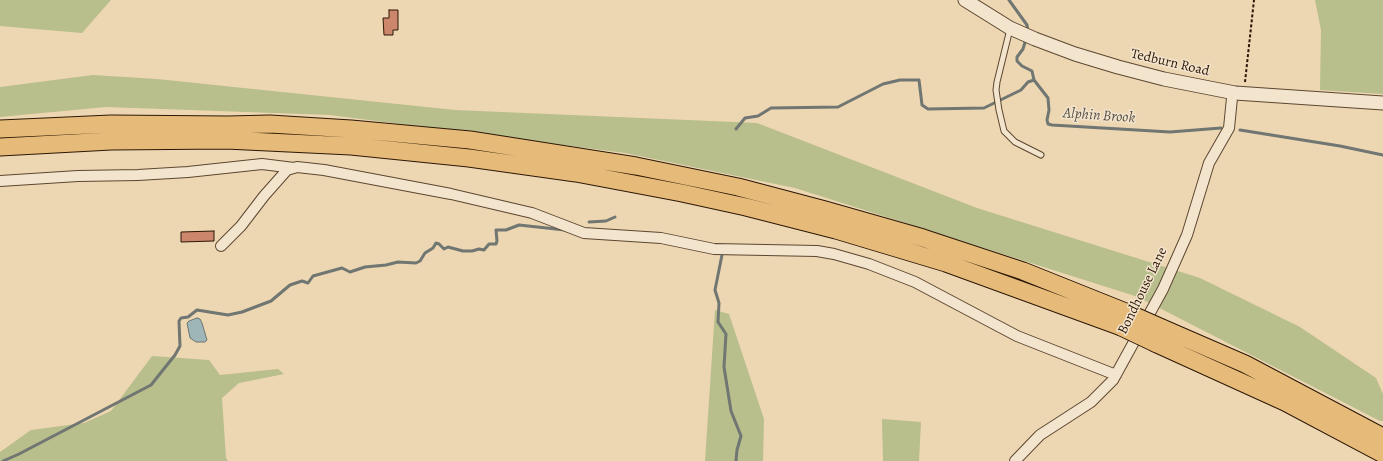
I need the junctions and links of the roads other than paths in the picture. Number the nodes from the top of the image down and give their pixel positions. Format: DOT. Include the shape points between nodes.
graph roads {
  1 [pos="965,0"];
  2 [pos="1015,30"];
  3 [pos="1235,93"];
  4 [pos="1383,103"];
  5 [pos="0,129"];
  6 [pos="0,147"];
  7 [pos="1041,155"];
  8 [pos="294,168"];
  9 [pos="0,182"];
  10 [pos="221,246"];
  11 [pos="1123,320"];
  12 [pos="1159,335"];
  13 [pos="1116,375"];
  14 [pos="1383,437"];
  15 [pos="1383,454"];
  16 [pos="1015,461"];
  1 -- 2 [label="street, Tedburn Road"];
  2 -- 3 [label="street, Tedburn Road" via="1075,54 1118,67"];
  2 -- 7 [label="lane" via="997,82 999,110 1004,131 1015,142"];
  3 -- 4 [label="street, Tedburn Road"];
  3 -- 13 [label="street, Bondhouse Lane" via="1232,98 1229,128 1209,163 1187,235 1163,288"];
  5 -- 11 [label="highway" via="111,124 270,124 470,140 636,166 738,187 923,238 1024,272"];
  6 -- 11 [label="highway" via="111,141 234,140 350,146 470,158 576,173 739,206 836,230"];
  8 -- 9 [label="street" via="262,164 138,175 78,176"];
  8 -- 10 [label="street" via="287,170"];
  8 -- 13 [label="street" via="297,166 324,170 451,194 532,213 584,233 661,238 714,249 817,251 834,254 915,282 1017,336"];
  11 -- 12 [label="highway, bridge"];
  12 -- 14 [label="highway" via="1245,364"];
  12 -- 15 [label="highway"];
  13 -- 16 [label="street, Bondhouse Lane" via="1091,402 1040,435"];
}
